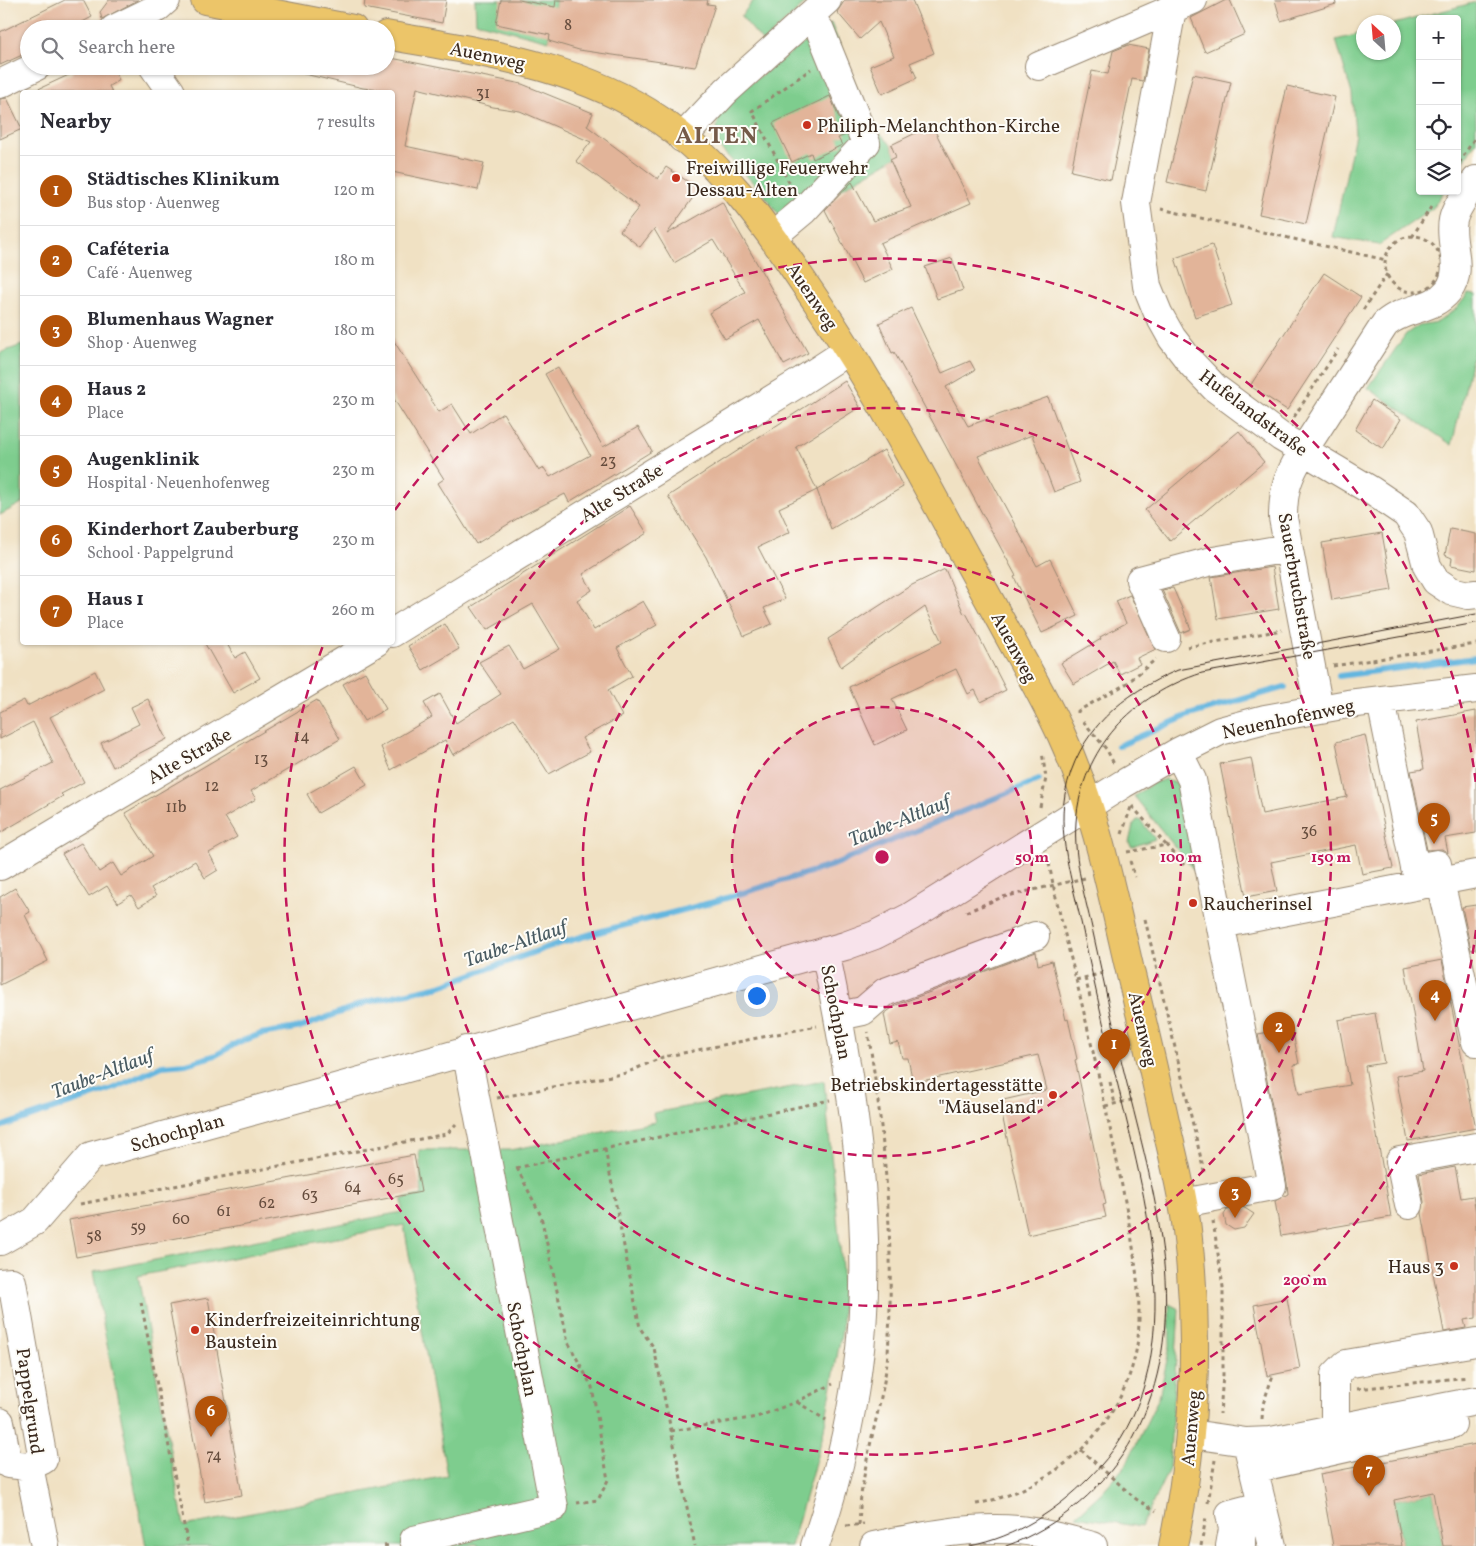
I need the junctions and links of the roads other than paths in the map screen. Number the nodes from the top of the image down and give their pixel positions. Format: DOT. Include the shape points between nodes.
graph roads {
  1 [pos="166,0"];
  2 [pos="205,0"];
  3 [pos="1182,4"];
  4 [pos="818,8"];
  5 [pos="137,20"];
  6 [pos="307,20"];
  7 [pos="395,37"];
  8 [pos="1038,66"];
  9 [pos="20,74"];
  10 [pos="159,75"];
  11 [pos="0,84"];
  12 [pos="169,90"];
  13 [pos="682,138"];
  14 [pos="1476,180"];
  15 [pos="773,236"];
  16 [pos="1466,276"];
  17 [pos="849,350"];
  18 [pos="1292,444"];
  19 [pos="1288,548"];
  20 [pos="1476,594"];
  21 [pos="395,631"];
  22 [pos="371,645"];
  23 [pos="1169,648"];
  24 [pos="1476,689"];
  25 [pos="1381,701"];
  26 [pos="1319,709"];
  27 [pos="1178,752"];
  28 [pos="1089,805"];
  29 [pos="0,866"];
  30 [pos="1476,874"];
  31 [pos="1440,881"];
  32 [pos="1221,924"];
  33 [pos="1035,936"];
  34 [pos="825,951"];
  35 [pos="830,1025"];
  36 [pos="1476,1042"];
  37 [pos="466,1050"];
  38 [pos="1476,1147"];
  39 [pos="1183,1203"];
  40 [pos="1409,1205"];
  41 [pos="0,1242"];
  42 [pos="0,1284"];
  43 [pos="1476,1342"];
  44 [pos="1476,1401"];
  45 [pos="1476,1419"];
  46 [pos="0,1422"];
  47 [pos="1335,1428"];
  48 [pos="1191,1434"];
  49 [pos="1253,1442"];
  50 [pos="29,1466"];
  51 [pos="1253,1469"];
  52 [pos="870,1535"];
  53 [pos="818,1537"];
  54 [pos="414,1540"];
  55 [pos="45,1546"];
  56 [pos="1093,1546"];
  57 [pos="1173,1546"];
  58 [pos="1230,1546"];
  59 [pos="1241,1546"];
  60 [pos="1272,1546"];
  1 -- 5 [label="street"];
  2 -- 6 [label="main road"];
  3 -- 8 [label="street"];
  3 -- 18 [label="street, Hufelandstraße" via="1136,203 1147,286 1172,338 1192,364 1215,388"];
  4 -- 13 [label="street" via="726,91"];
  4 -- 15 [label="street" via="820,30 866,143 803,211"];
  7 -- 13 [label="main road, Auenweg" via="511,58 556,72 630,102"];
  9 -- 11 [label="street"];
  10 -- 12 [label="street"];
  13 -- 15 [label="main road, Auenweg" via="746,200"];
  14 -- 16 [label="street, Sauerbruchstraße" via="1453,217 1452,230"];
  15 -- 17 [label="main road, Auenweg"];
  16 -- 18 [label="street, Sauerbruchstraße" via="1428,306 1394,315"];
  17 -- 21 [label="street, Alte Straße"];
  17 -- 28 [label="main road, Auenweg" via="878,396 1050,738"];
  18 -- 19 [label="street, Sauerbruchstraße" via="1290,471 1283,492"];
  18 -- 20 [label="street, Hufelandstraße" via="1406,514 1418,532 1427,566 1436,581 1468,596"];
  19 -- 23 [label="street" via="1208,562 1140,580"];
  19 -- 26 [label="street, Sauerbruchstraße"];
  22 -- 29 [label="street, Alte Straße"];
  24 -- 25 [label="street, Neuenhofenweg"];
  25 -- 26 [label="street, Neuenhofenweg"];
  25 -- 31 [label="street" via="1415,868 1437,864"];
  26 -- 27 [label="street, Neuenhofenweg" via="1234,726"];
  27 -- 28 [label="street, Neuenhofenweg"];
  27 -- 32 [label="street" via="1192,780"];
  28 -- 34 [label="street, Schochplan" via="902,921 875,935"];
  28 -- 39 [label="main road, Auenweg" via="1144,1026"];
  30 -- 31 [label="street"];
  31 -- 32 [label="street"];
  31 -- 36 [label="street"];
  32 -- 39 [label="street" via="1272,1186"];
  33 -- 35 [label="street" via="886,992 864,1011"];
  34 -- 35 [label="street, Schochplan"];
  34 -- 37 [label="street, Schochplan"];
  35 -- 53 [label="street, Schochplan" via="859,1157 864,1281 857,1372 845,1440"];
  37 -- 41 [label="street, Schochplan" via="91,1156 35,1221"];
  37 -- 54 [label="street, Schochplan" via="554,1507"];
  38 -- 40 [label="street" via="1400,1161"];
  39 -- 48 [label="main road, Auenweg" via="1195,1334"];
  42 -- 50 [label="street, Pappelgrund" via="12,1282 44,1460"];
  43 -- 47 [label="street" via="1346,1364 1335,1375"];
  44 -- 47 [label="street"];
  45 -- 51 [label="street"];
  46 -- 50 [label="street, Pappelgrund" via="8,1464"];
  47 -- 49 [label="street"];
  48 -- 49 [label="street"];
  48 -- 57 [label="main road, Auenweg" via="1193,1514"];
  49 -- 51 [label="street"];
  50 -- 55 [label="street, Pappelgrund"];
  51 -- 60 [label="street"];
  52 -- 56 [label="street" via="998,1528 1038,1532"];
  58 -- 59 [label="street" via="1233,1529 1230,1514 1249,1509 1252,1523 1241,1526"];
}
